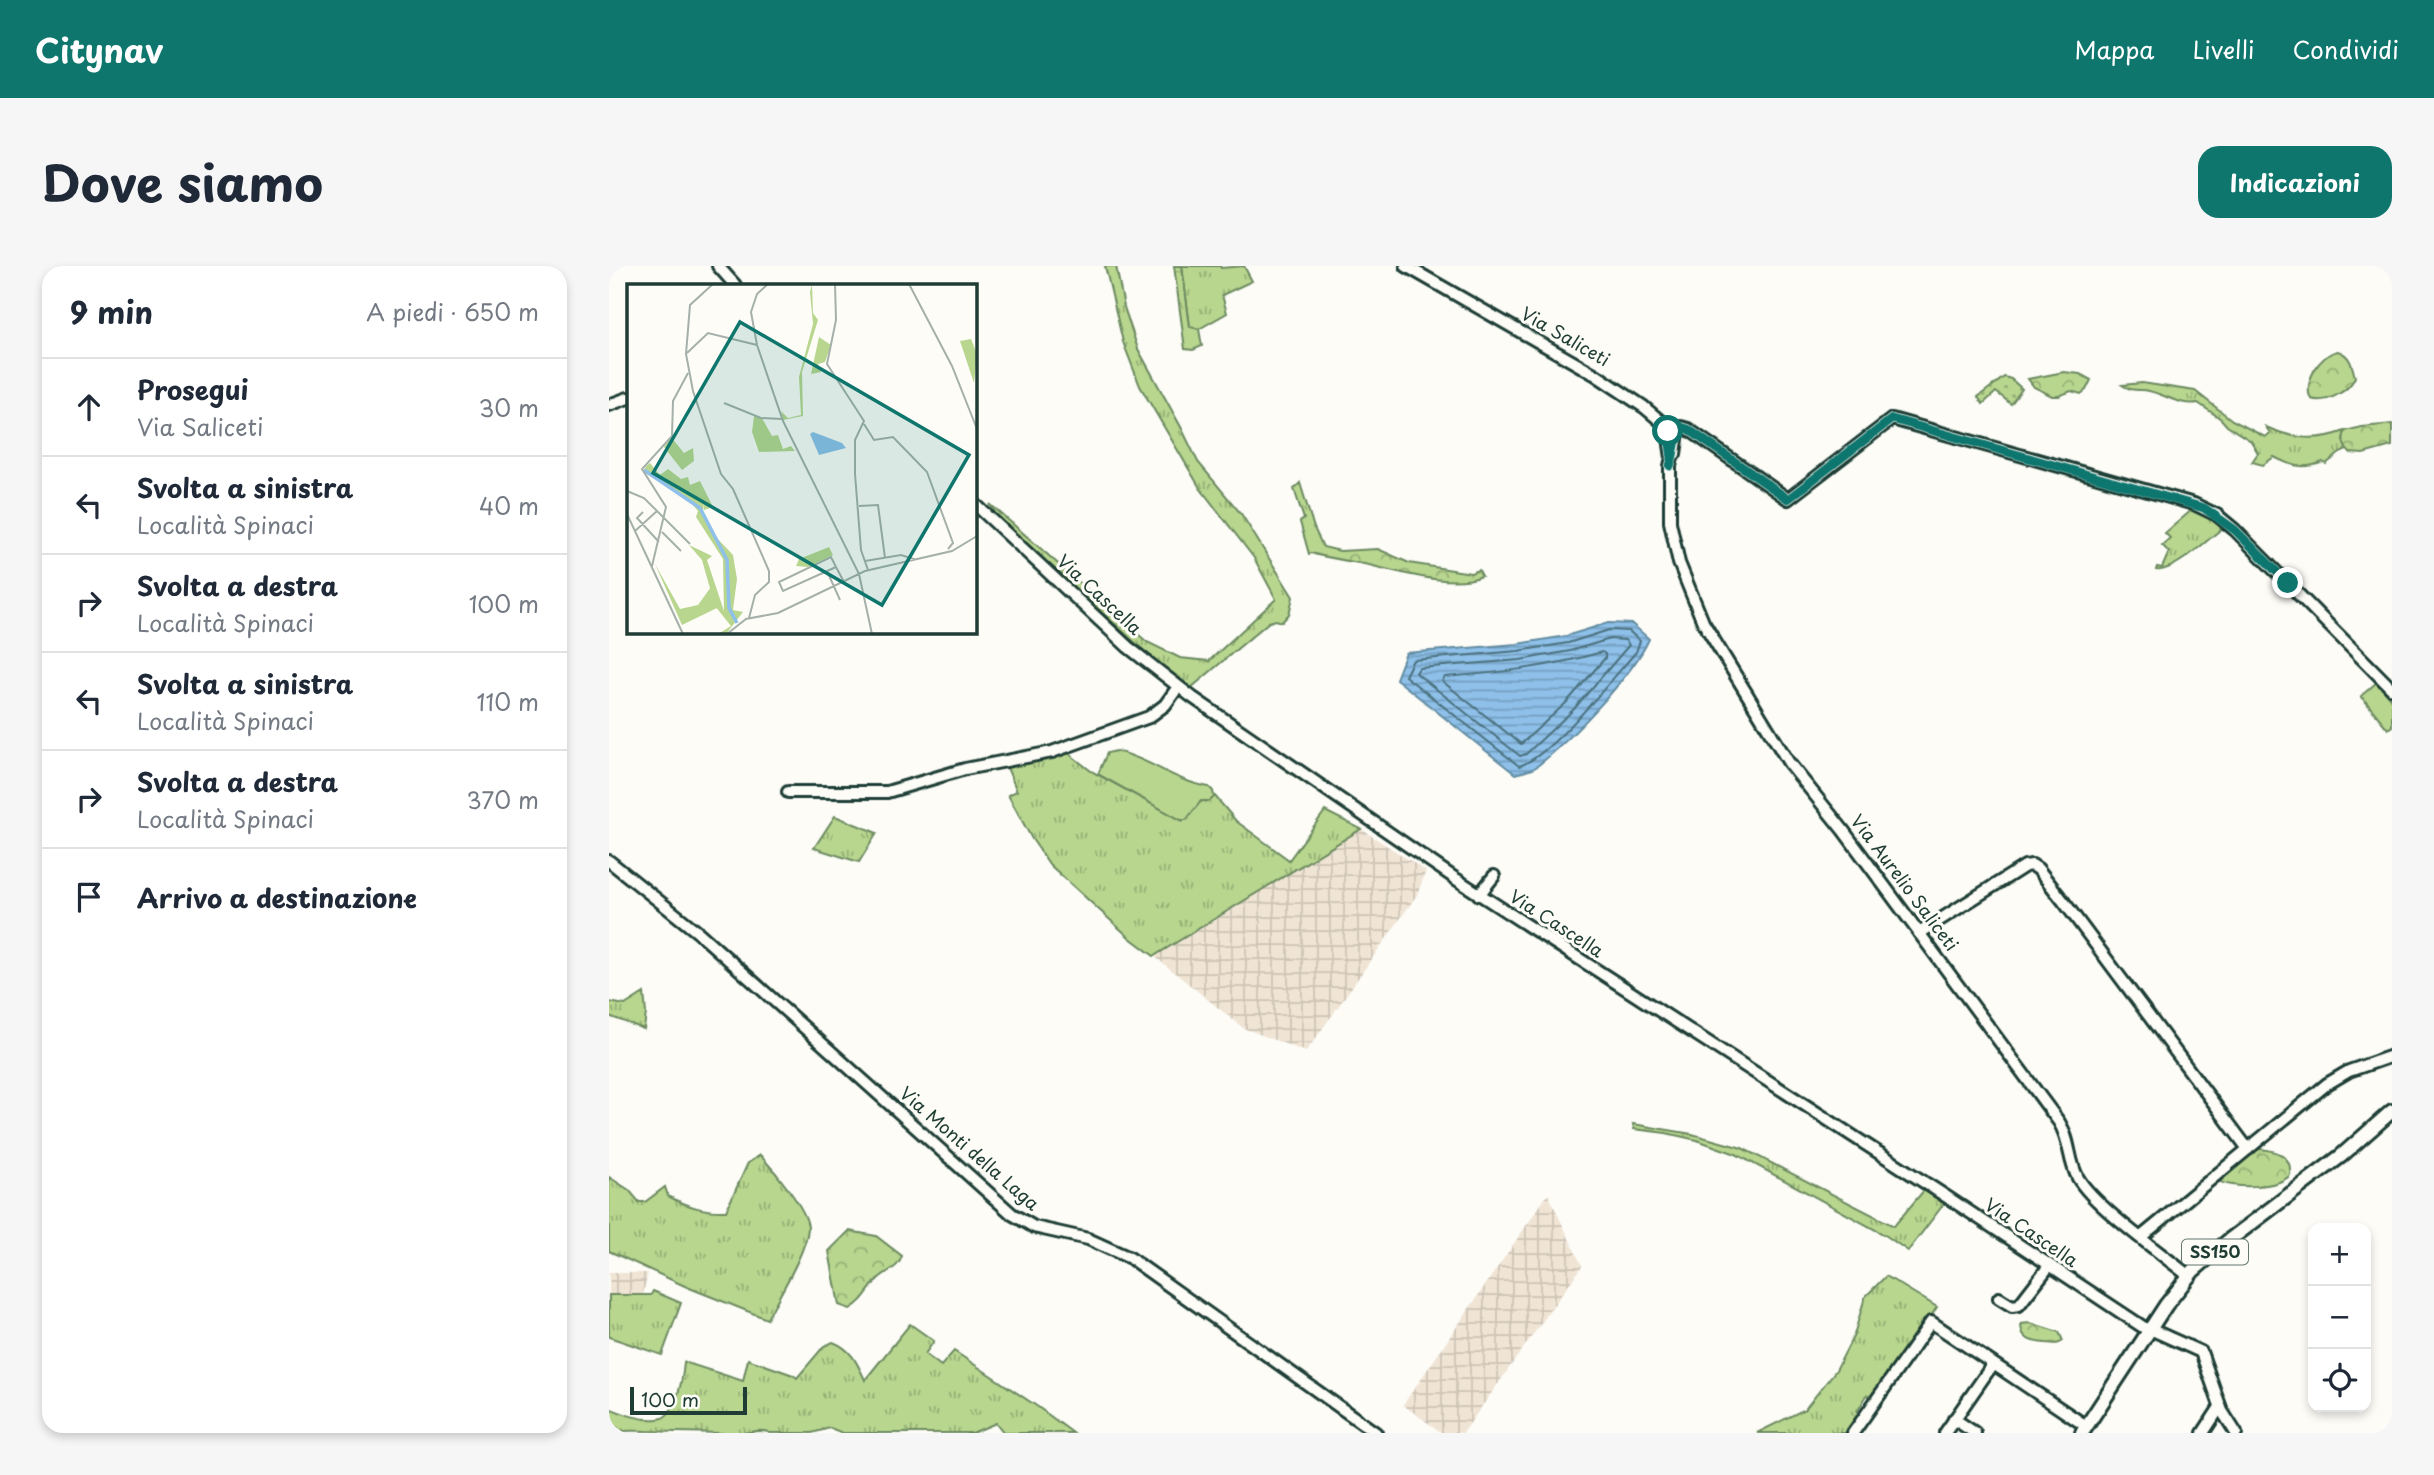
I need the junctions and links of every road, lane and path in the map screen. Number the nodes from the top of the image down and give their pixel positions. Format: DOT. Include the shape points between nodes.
graph roads {
  1 [pos="718,266"];
  2 [pos="1406,266"];
  3 [pos="734,284"];
  4 [pos="627,398"];
  5 [pos="609,405"];
  6 [pos="1670,466"];
  7 [pos="977,506"];
  8 [pos="1178,687"];
  9 [pos="2392,689"];
  10 [pos="788,792"];
  11 [pos="609,861"];
  12 [pos="1495,876"];
  13 [pos="1479,895"];
  14 [pos="1919,933"];
  15 [pos="2392,1056"];
  16 [pos="2392,1111"];
  17 [pos="2248,1149"];
  18 [pos="2141,1237"];
  19 [pos="2049,1266"];
  20 [pos="2189,1276"];
  21 [pos="1999,1298"];
  22 [pos="2150,1330"];
  23 [pos="1993,1364"];
  24 [pos="2220,1407"];
  25 [pos="1954,1419"];
  26 [pos="2084,1430"];
  27 [pos="1376,1433"];
  28 [pos="1853,1433"];
  29 [pos="1945,1433"];
  30 [pos="1975,1433"];
  31 [pos="2203,1433"];
  32 [pos="2236,1433"];
  1 -- 3 [label="street"];
  2 -- 6 [label="street, Via Saliceti" via="1644,407 1668,431"];
  4 -- 5 [label="street"];
  6 -- 9 [label="street" via="1681,427 1788,499 1892,419 2180,500 2204,508 2235,530"];
  6 -- 14 [label="street, Via Aurelio Saliceti" via="1671,534 1703,622 1789,763"];
  7 -- 8 [label="street, Via Cascella" via="1128,647"];
  8 -- 10 [label="street" via="1149,717 1052,751 965,769 887,792"];
  8 -- 13 [label="street, Via Cascella"];
  11 -- 27 [label="street, Via Monti della Laga" via="700,934 1015,1216 1034,1227 1083,1238 1130,1258"];
  12 -- 13 [label="street"];
  13 -- 19 [label="street, Via Cascella"];
  14 -- 17 [label="street" via="2025,866 2038,869"];
  14 -- 18 [label="street, Via Aurelio Saliceti" via="2059,1122 2081,1182"];
  15 -- 17 [label="street" via="2331,1081"];
  16 -- 20 [label="main road, SS150"];
  17 -- 18 [label="street"];
  18 -- 20 [label="street, Via Aurelio Saliceti"];
  19 -- 21 [label="street" via="2019,1305"];
  19 -- 22 [label="street, Via Cascella"];
  20 -- 22 [label="main road, SS150"];
  22 -- 24 [label="street, Via Cascella" via="2201,1352"];
  22 -- 26 [label="main road, SS150"];
  23 -- 25 [label="street"];
  23 -- 26 [label="street"];
  23 -- 28 [label="street" via="1931,1322"];
  24 -- 31 [label="street"];
  24 -- 32 [label="street, Via Cascella"];
  25 -- 29 [label="street"];
  25 -- 30 [label="street"];
}
